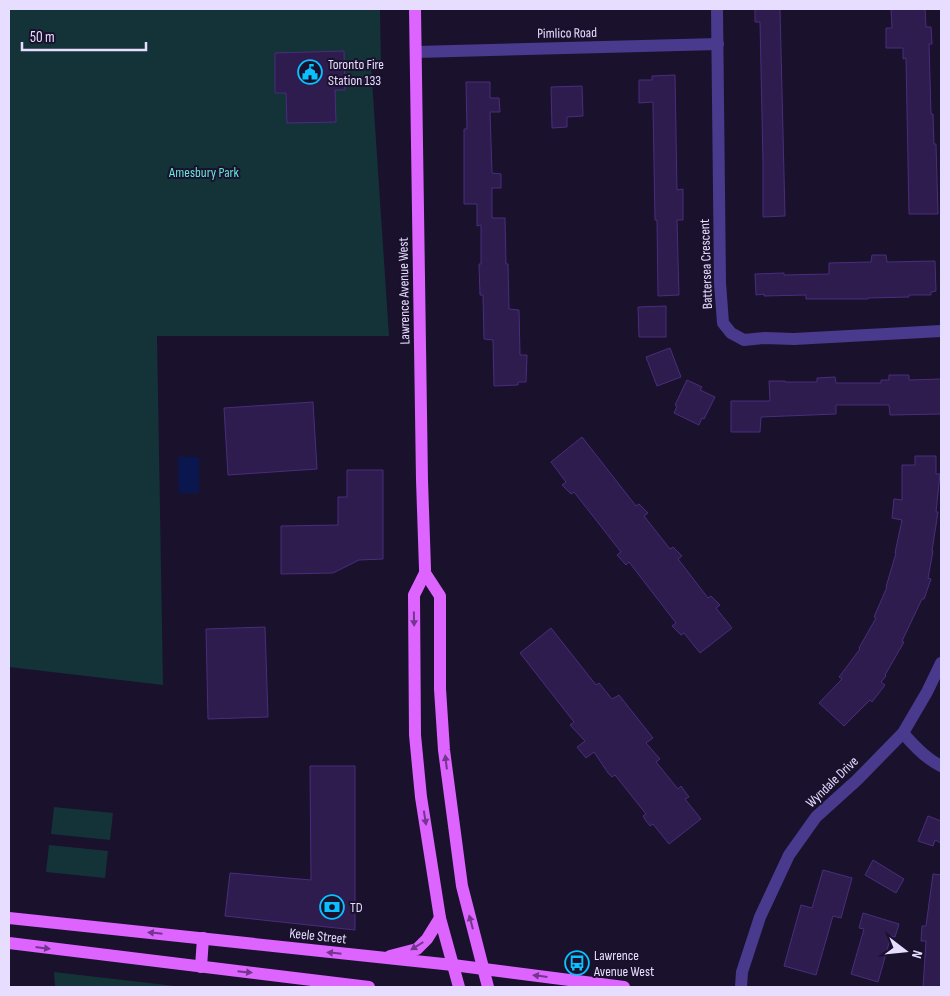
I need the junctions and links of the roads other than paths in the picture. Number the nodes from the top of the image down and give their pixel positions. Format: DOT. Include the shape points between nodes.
graph roads {
  1 [pos="415,9"];
  2 [pos="717,9"];
  3 [pos="718,44"];
  4 [pos="416,52"];
  5 [pos="941,331"];
  6 [pos="425,573"];
  7 [pos="941,663"];
  8 [pos="903,733"];
  9 [pos="941,766"];
  10 [pos="9,918"];
  11 [pos="440,918"];
  12 [pos="203,938"];
  13 [pos="9,943"];
  14 [pos="382,958"];
  15 [pos="453,965"];
  16 [pos="201,967"];
  17 [pos="484,969"];
  18 [pos="370,987"];
  19 [pos="459,987"];
  20 [pos="488,987"];
  21 [pos="624,987"];
  22 [pos="741,987"];
  1 -- 4 [label="main road, Lawrence Avenue West"];
  2 -- 3 [label="street, Battersea Crescent"];
  3 -- 4 [label="street, Pimlico Road"];
  3 -- 5 [label="street, Battersea Crescent" via="723,323 731,333 744,340"];
  4 -- 6 [label="main road, Lawrence Avenue West"];
  6 -- 11 [label="main road, Lawrence Avenue West, one-way" via="414,595 415,735"];
  17 -- 6 [label="main road, one-way" via="462,886 444,750 440,596"];
  7 -- 8 [label="street, Wyndale Drive"];
  8 -- 9 [label="street" via="916,749"];
  8 -- 22 [label="street, Wyndale Drive" via="816,817 789,855 760,917 742,972"];
  12 -- 10 [label="main road, Keele Street, one-way"];
  11 -- 14 [label="main road, one-way" via="417,949"];
  11 -- 15 [label="main road, Lawrence Avenue West"];
  14 -- 12 [label="main road, Keele Street, one-way"];
  12 -- 16 [label="main road"];
  13 -- 16 [label="main road, one-way"];
  14 -- 15 [label="main road, Keele Street"];
  15 -- 17 [label="main road, Keele Street"];
  15 -- 19 [label="main road, Lawrence Avenue West"];
  16 -- 18 [label="main road, one-way"];
  17 -- 20 [label="main road"];
  21 -- 17 [label="main road, Keele Street, one-way"];
}
